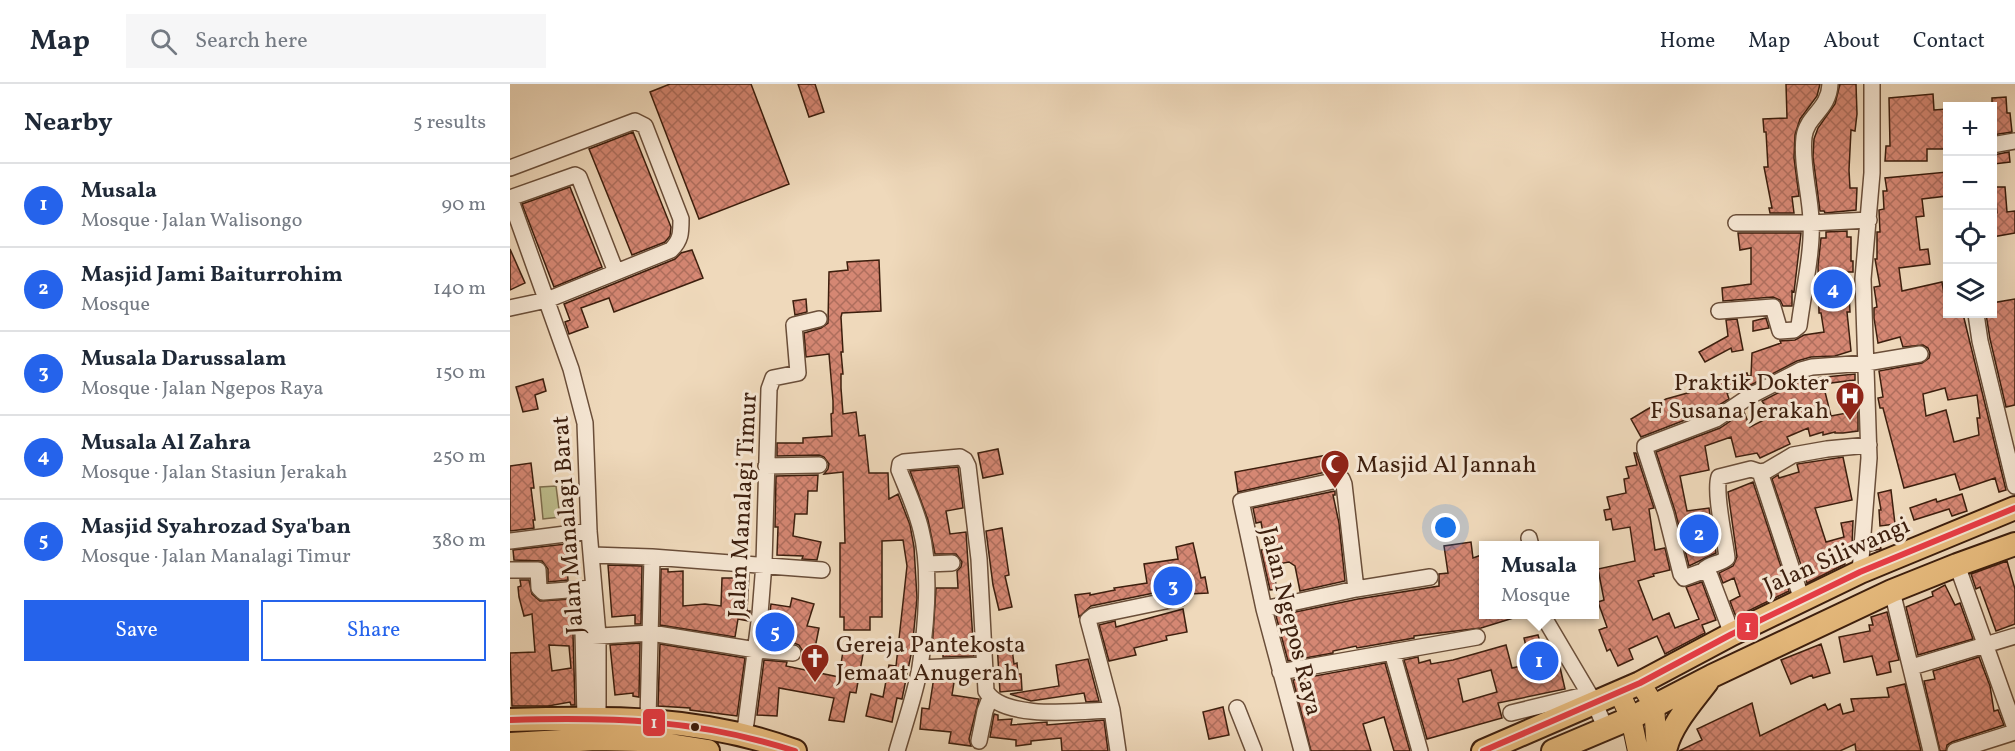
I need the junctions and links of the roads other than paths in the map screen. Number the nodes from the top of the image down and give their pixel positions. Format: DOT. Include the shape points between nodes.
graph roads {
  1 [pos="1830,84"];
  2 [pos="1872,84"];
  3 [pos="2015,141"];
  4 [pos="1997,144"];
  5 [pos="510,168"];
  6 [pos="510,198"];
  7 [pos="1869,220"];
  8 [pos="1736,223"];
  9 [pos="1812,223"];
  10 [pos="616,272"];
  11 [pos="547,300"];
  12 [pos="510,308"];
  13 [pos="1719,311"];
  14 [pos="1977,318"];
  15 [pos="819,319"];
  16 [pos="1920,354"];
  17 [pos="1866,363"];
  18 [pos="1869,445"];
  19 [pos="819,465"];
  20 [pos="766,466"];
  21 [pos="1760,472"];
  22 [pos="2015,486"];
  23 [pos="2015,508"];
  24 [pos="589,531"];
  25 [pos="510,541"];
  26 [pos="2015,544"];
  27 [pos="592,555"];
  28 [pos="652,557"];
  29 [pos="952,563"];
  30 [pos="927,564"];
  31 [pos="1958,565"];
  32 [pos="764,567"];
  33 [pos="510,570"];
  34 [pos="822,570"];
  35 [pos="1703,572"];
  36 [pos="1860,572"];
  37 [pos="1430,577"];
  38 [pos="588,588"];
  39 [pos="1356,590"];
  40 [pos="1892,591"];
  41 [pos="1180,598"];
  42 [pos="1802,600"];
  43 [pos="1264,609"];
  44 [pos="1544,619"];
  45 [pos="651,633"];
  46 [pos="1732,634"];
  47 [pos="591,636"];
  48 [pos="1477,636"];
  49 [pos="2015,636"];
  50 [pos="1984,645"];
  51 [pos="756,650"];
  52 [pos="1392,652"];
  53 [pos="792,654"];
  54 [pos="984,665"];
  55 [pos="1912,667"];
  56 [pos="920,668"];
  57 [pos="1280,672"];
  58 [pos="1712,676"];
  59 [pos="1640,683"];
  60 [pos="1619,692"];
  61 [pos="990,698"];
  62 [pos="1592,698"];
  63 [pos="1654,705"];
  64 [pos="1237,708"];
  65 [pos="1112,710"];
  66 [pos="1511,713"];
  67 [pos="592,718"];
  68 [pos="1631,718"];
  69 [pos="648,719"];
  70 [pos="510,720"];
  71 [pos="1606,729"];
  72 [pos="2015,730"];
  73 [pos="742,735"];
  74 [pos="1579,740"];
  75 [pos="979,741"];
  76 [pos="510,744"];
  77 [pos="1975,748"];
  78 [pos="698,750"];
  79 [pos="795,751"];
  80 [pos="897,751"];
  81 [pos="1118,751"];
  82 [pos="1254,751"];
  83 [pos="1302,751"];
  84 [pos="1420,751"];
  85 [pos="1483,751"];
  86 [pos="1553,751"];
  87 [pos="1600,751"];
  88 [pos="1638,751"];
  89 [pos="1657,751"];
  90 [pos="1665,751"];
  91 [pos="1931,751"];
  92 [pos="1955,751"];
  1 -- 9 [label="street" via="1826,104 1805,133"];
  2 -- 7 [label="street"];
  3 -- 4 [label="street"];
  5 -- 10 [label="street" via="635,121 645,126 681,219 681,235 671,250"];
  6 -- 10 [label="street" via="575,175 579,177"];
  6 -- 11 [label="street, Jalan Manalagi Barat"];
  7 -- 9 [label="street"];
  7 -- 17 [label="street" via="1863,279"];
  8 -- 9 [label="street"];
  9 -- 13 [label="street" via="1799,326 1780,331 1773,307"];
  10 -- 11 [label="street"];
  11 -- 12 [label="street"];
  11 -- 24 [label="street, Jalan Manalagi Barat" via="585,423"];
  14 -- 22 [label="street"];
  15 -- 20 [label="street, Jalan Manalagi Timur" via="794,325 798,373 771,380"];
  16 -- 17 [label="street"];
  17 -- 18 [label="street"];
  17 -- 35 [label="street" via="1801,370 1716,419 1649,443 1645,449 1681,574 1684,578"];
  18 -- 21 [label="street" via="1793,455"];
  18 -- 36 [label="street"];
  19 -- 20 [label="street"];
  20 -- 32 [label="street, Jalan Manalagi Timur"];
  21 -- 35 [label="street" via="1751,470 1719,477 1727,558 1708,565"];
  21 -- 42 [label="street"];
  23 -- 36 [label="highway, Jalan Siliwangi"];
  24 -- 25 [label="street"];
  24 -- 27 [label="street, Jalan Manalagi Barat"];
  26 -- 31 [label="highway"];
  27 -- 28 [label="street"];
  27 -- 38 [label="street, Jalan Manalagi Barat"];
  28 -- 32 [label="street"];
  28 -- 45 [label="street"];
  29 -- 30 [label="street"];
  30 -- 54 [label="street" via="918,518 899,466 904,462 960,457 968,466 980,559"];
  30 -- 56 [label="street"];
  31 -- 40 [label="highway"];
  31 -- 50 [label="street"];
  32 -- 34 [label="street"];
  32 -- 51 [label="street, Jalan Manalagi Timur"];
  33 -- 38 [label="street" via="538,570 539,588 543,592"];
  35 -- 46 [label="street" via="1713,581"];
  36 -- 42 [label="highway, Jalan Siliwangi"];
  37 -- 39 [label="street"];
  38 -- 47 [label="street, Jalan Manalagi Barat"];
  39 -- 43 [label="street"];
  39 -- 43 [label="street, Jalan Ngepos Raya" via="1342,479 1241,501"];
  40 -- 55 [label="street"];
  40 -- 58 [label="highway"];
  41 -- 65 [label="street" via="1089,618"];
  42 -- 46 [label="highway, Jalan Siliwangi"];
  43 -- 57 [label="street, Jalan Ngepos Raya"];
  44 -- 62 [label="street"];
  45 -- 47 [label="street"];
  45 -- 51 [label="street"];
  45 -- 69 [label="street"];
  46 -- 59 [label="highway, Jalan Siliwangi"];
  47 -- 67 [label="street, Jalan Manalagi Barat"];
  48 -- 52 [label="street"];
  49 -- 50 [label="street"];
  50 -- 55 [label="street"];
  50 -- 72 [label="street"];
  51 -- 53 [label="street"];
  51 -- 73 [label="street, Jalan Manalagi Timur"];
  52 -- 57 [label="street"];
  52 -- 84 [label="street"];
  54 -- 56 [label="street"];
  54 -- 61 [label="street"];
  55 -- 91 [label="street"];
  56 -- 80 [label="street"];
  57 -- 83 [label="street, Jalan Ngepos Raya"];
  58 -- 63 [label="highway"];
  58 -- 90 [label="highway" via="1674,728"];
  59 -- 60 [label="highway, Jalan Siliwangi"];
  59 -- 63 [label="main road"];
  60 -- 62 [label="highway, Jalan Siliwangi"];
  60 -- 68 [label="main road"];
  61 -- 65 [label="street" via="1034,713"];
  61 -- 75 [label="street"];
  62 -- 66 [label="street"];
  62 -- 71 [label="street"];
  62 -- 85 [label="highway, Jalan Siliwangi"];
  63 -- 68 [label="highway"];
  63 -- 89 [label="main road"];
  64 -- 82 [label="street"];
  65 -- 81 [label="street"];
  67 -- 69 [label="highway"];
  67 -- 70 [label="highway"];
  68 -- 71 [label="highway"];
  68 -- 88 [label="main road"];
  69 -- 73 [label="highway"];
  71 -- 74 [label="highway"];
  72 -- 77 [label="street"];
  73 -- 79 [label="highway"];
  74 -- 86 [label="highway"];
  74 -- 87 [label="highway"];
  76 -- 78 [label="highway" via="639,740"];
  77 -- 92 [label="street"];
}
